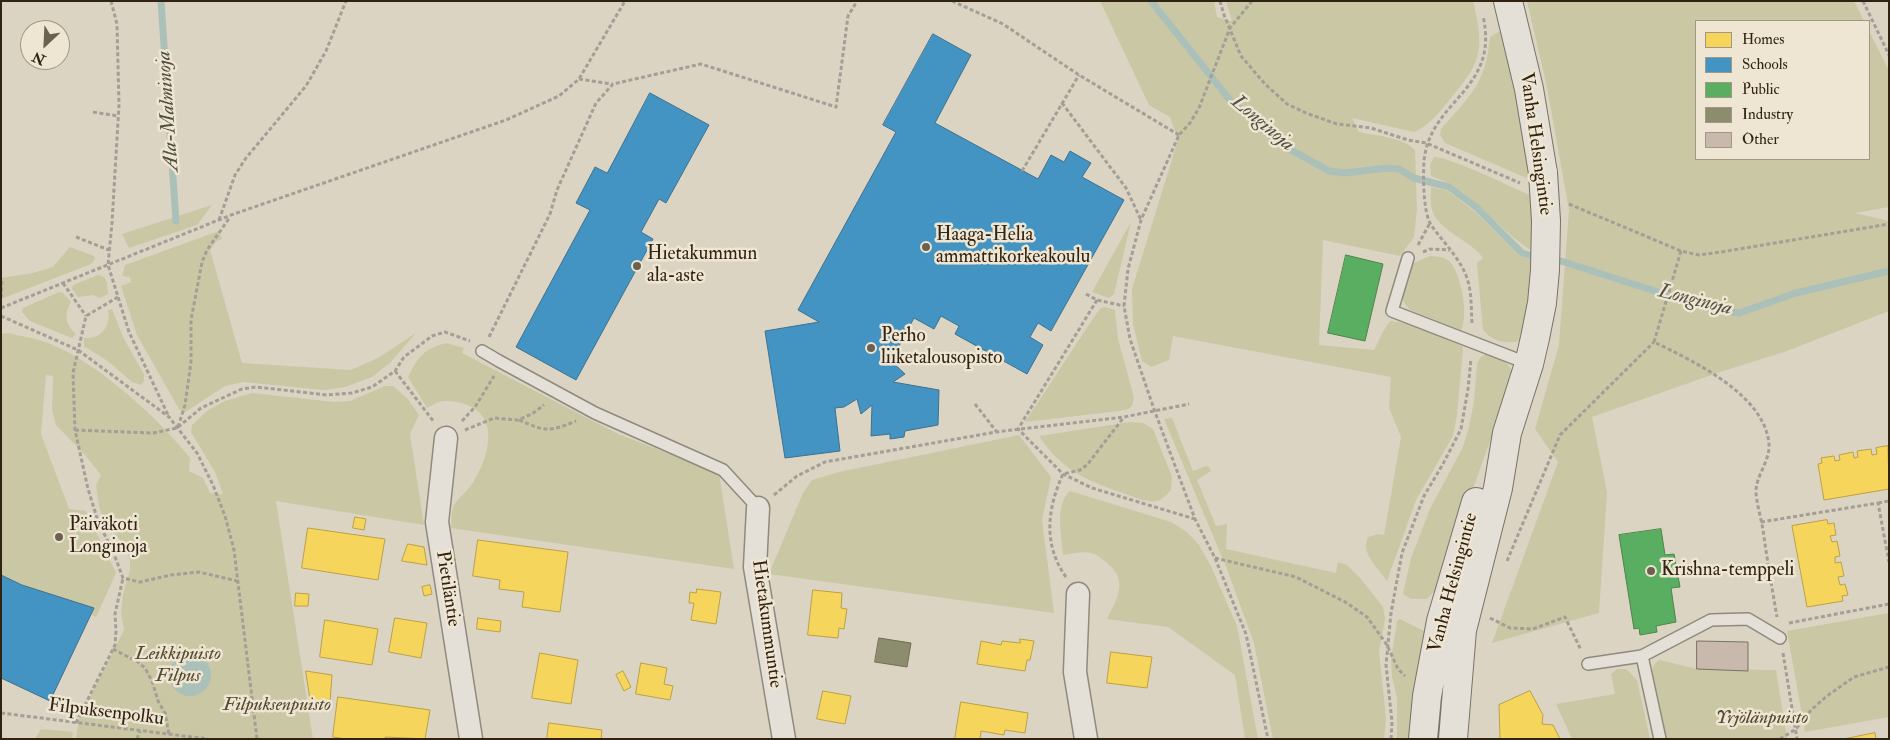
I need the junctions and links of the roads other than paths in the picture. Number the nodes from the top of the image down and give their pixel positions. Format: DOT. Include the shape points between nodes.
graph roads {
  1 [pos="1508,1"];
  2 [pos="1408,258"];
  3 [pos="482,351"];
  4 [pos="1529,364"];
  5 [pos="1507,433"];
  6 [pos="446,438"];
  7 [pos="758,508"];
  8 [pos="1078,594"];
  9 [pos="1780,638"];
  10 [pos="1642,656"];
  11 [pos="1588,664"];
  12 [pos="470,739"];
  13 [pos="784,739"];
  14 [pos="1086,739"];
  15 [pos="1423,739"];
  16 [pos="1453,739"];
  17 [pos="1660,739"];
  1 -- 4 [label="main road, Vanha Helsingintie, bridge" via="1529,89 1543,173 1546,221 1542,303"];
  2 -- 4 [label="lane" via="1392,311"];
  3 -- 7 [label="lane" via="595,413 722,470"];
  4 -- 5 [label="main road, Vanha Helsingintie"];
  5 -- 15 [label="main road, Vanha Helsingintie" via="1482,482 1441,621 1427,696"];
  5 -- 16 [label="main road, Vanha Helsingintie" via="1498,488 1462,630"];
  6 -- 12 [label="street, Pietiläntie" via="437,522"];
  7 -- 13 [label="street, Hietakummuntie" via="755,567"];
  8 -- 14 [label="street" via="1075,672"];
  9 -- 10 [label="lane" via="1748,619 1712,620"];
  10 -- 11 [label="lane"];
  10 -- 17 [label="lane"];
}
